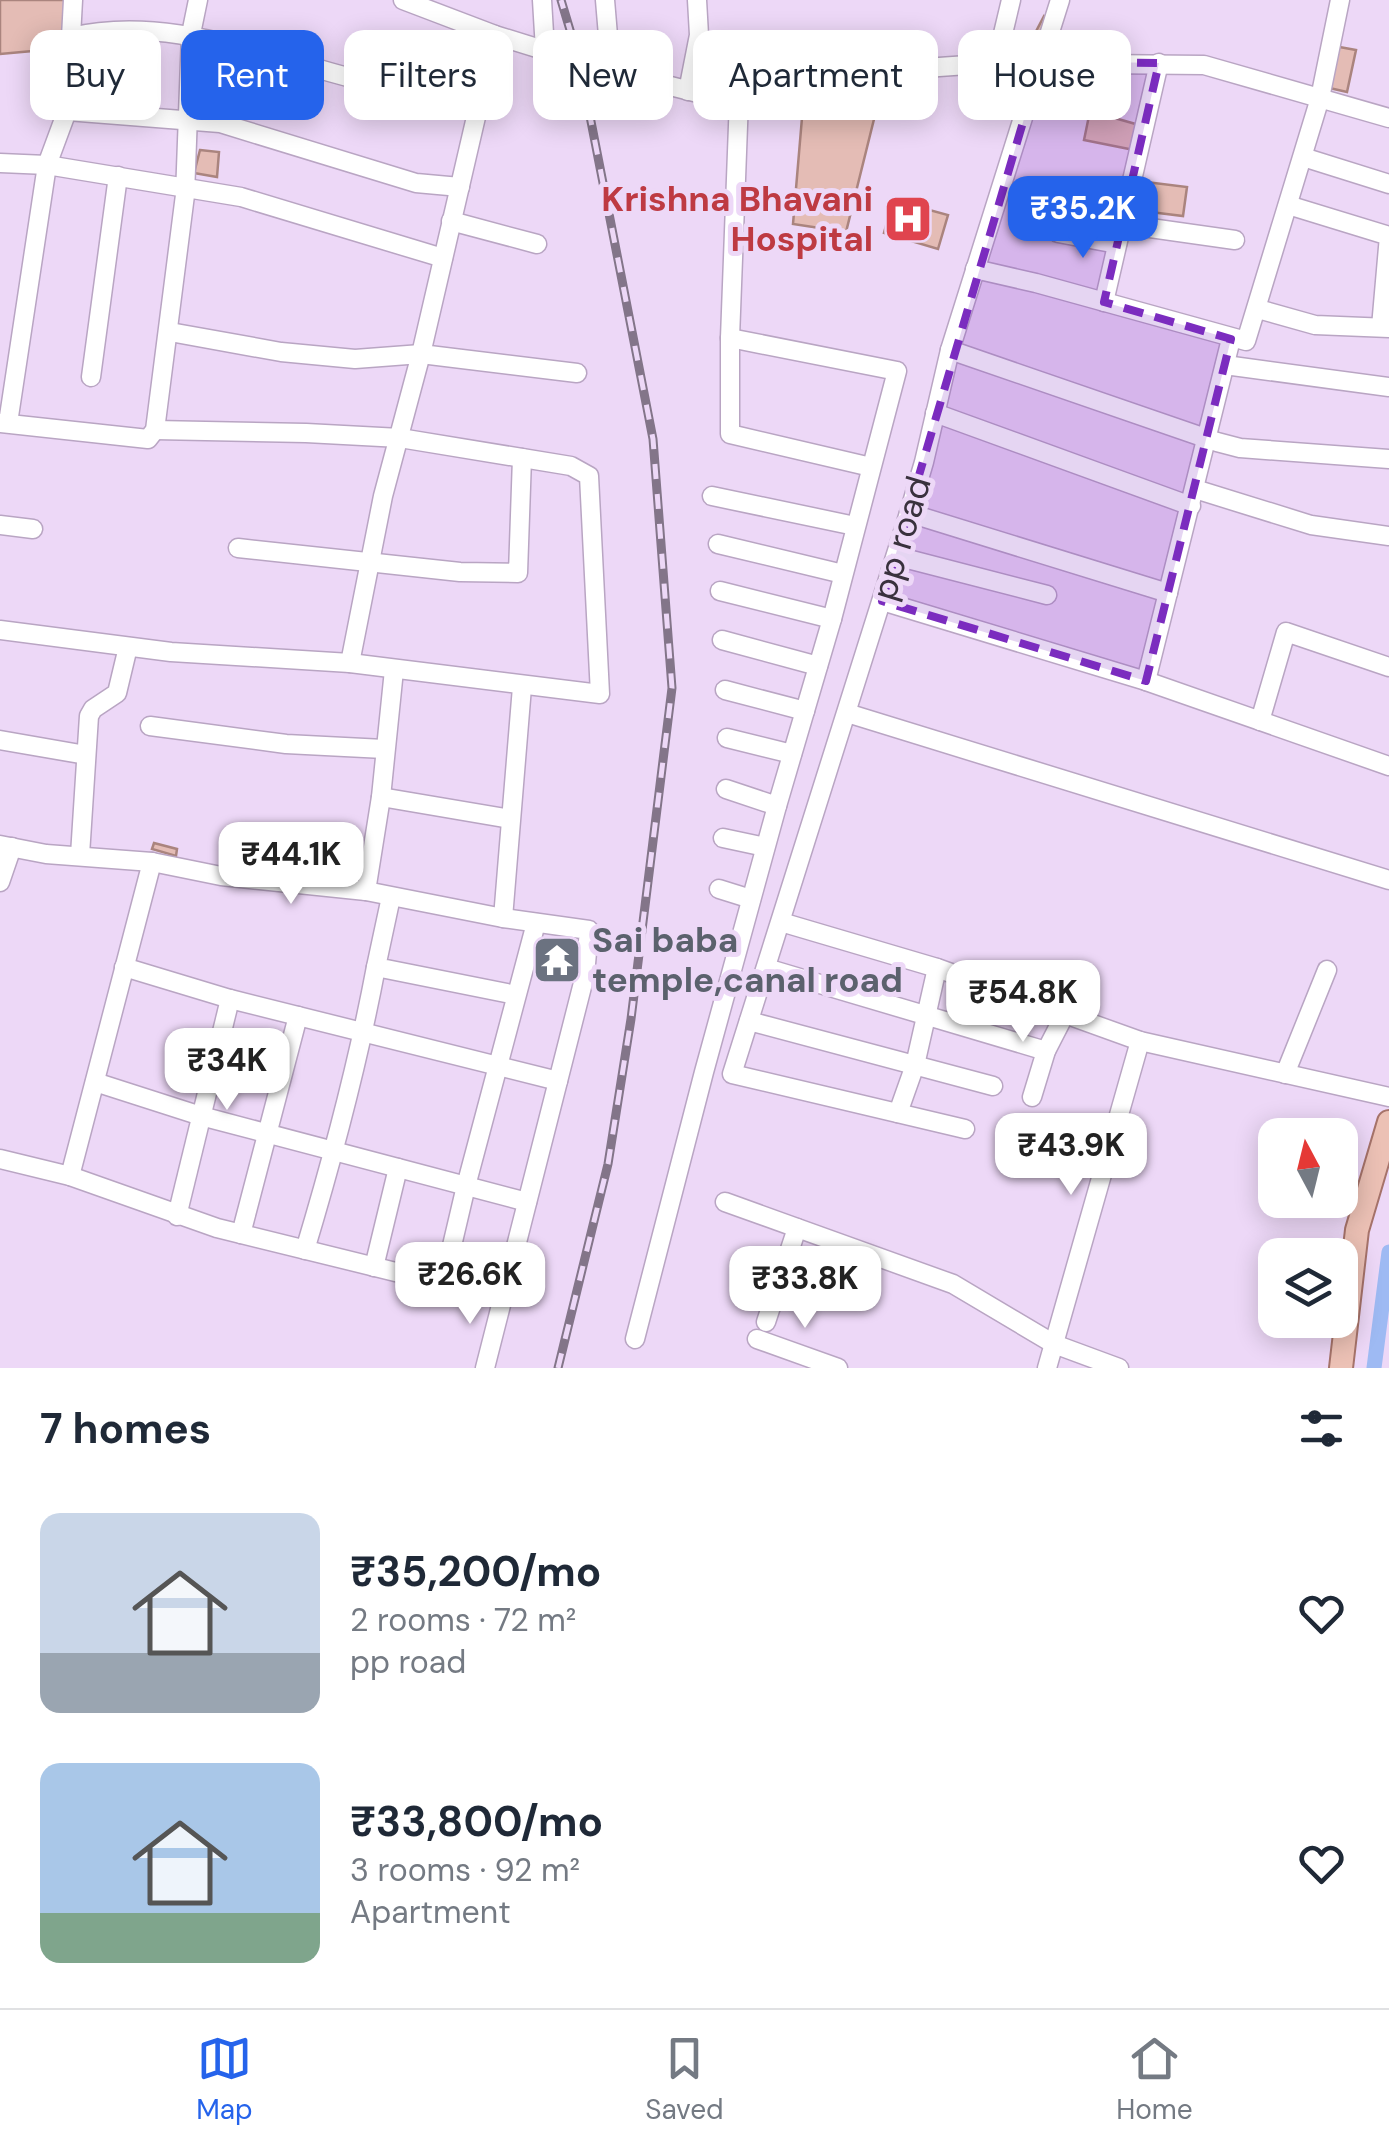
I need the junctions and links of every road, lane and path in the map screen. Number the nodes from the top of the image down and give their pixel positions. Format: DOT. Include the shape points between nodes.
graph roads {
  1 [pos="73,0"];
  2 [pos="198,0"];
  3 [pos="403,0"];
  4 [pos="542,0"];
  5 [pos="605,0"];
  6 [pos="698,0"];
  7 [pos="1010,0"];
  8 [pos="1060,0"];
  9 [pos="1340,0"];
  10 [pos="72,30"];
  11 [pos="192,30"];
  12 [pos="482,30"];
  13 [pos="543,30"];
  14 [pos="608,30"];
  15 [pos="1003,30"];
  16 [pos="1051,30"];
  17 [pos="1131,63"];
  18 [pos="1158,64"];
  19 [pos="673,87"];
  20 [pos="688,91"];
  21 [pos="693,92"];
  22 [pos="1320,98"];
  23 [pos="1389,118"];
  24 [pos="64,120"];
  25 [pos="186,120"];
  26 [pos="194,120"];
  27 [pos="475,120"];
  28 [pos="738,120"];
  29 [pos="1022,120"];
  30 [pos="1302,157"];
  31 [pos="0,163"];
  32 [pos="47,165"];
  33 [pos="118,176"];
  34 [pos="1389,184"];
  35 [pos="185,186"];
  36 [pos="460,187"];
  37 [pos="1288,206"];
  38 [pos="452,221"];
  39 [pos="1122,224"];
  40 [pos="1058,233"];
  41 [pos="1235,240"];
  42 [pos="536,244"];
  43 [pos="1117,244"];
  44 [pos="443,258"];
  45 [pos="975,269"];
  46 [pos="1104,302"];
  47 [pos="1258,309"];
  48 [pos="1385,328"];
  49 [pos="170,332"];
  50 [pos="730,338"];
  51 [pos="1231,339"];
  52 [pos="950,350"];
  53 [pos="420,354"];
  54 [pos="1225,365"];
  55 [pos="577,373"];
  56 [pos="91,377"];
  57 [pos="1389,387"];
  58 [pos="935,413"];
  59 [pos="4,423"];
  60 [pos="155,430"];
  61 [pos="400,438"];
  62 [pos="1208,439"];
  63 [pos="522,458"];
  64 [pos="1389,459"];
  65 [pos="870,467"];
  66 [pos="712,496"];
  67 [pos="1193,498"];
  68 [pos="909,513"];
  69 [pos="0,526"];
  70 [pos="856,526"];
  71 [pos="33,529"];
  72 [pos="1389,536"];
  73 [pos="718,544"];
  74 [pos="238,548"];
  75 [pos="896,556"];
  76 [pos="369,560"];
  77 [pos="844,574"];
  78 [pos="720,592"];
  79 [pos="1168,593"];
  80 [pos="1047,595"];
  81 [pos="882,601"];
  82 [pos="832,619"];
  83 [pos="0,630"];
  84 [pos="722,640"];
  85 [pos="128,646"];
  86 [pos="350,663"];
  87 [pos="818,666"];
  88 [pos="1389,667"];
  89 [pos="394,670"];
  90 [pos="1146,682"];
  91 [pos="522,686"];
  92 [pos="725,690"];
  93 [pos="805,710"];
  94 [pos="847,713"];
  95 [pos="1260,721"];
  96 [pos="150,726"];
  97 [pos="727,738"];
  98 [pos="0,740"];
  99 [pos="384,749"];
  100 [pos="792,754"];
  101 [pos="86,755"];
  102 [pos="1389,766"];
  103 [pos="726,789"];
  104 [pos="381,796"];
  105 [pos="776,806"];
  106 [pos="510,819"];
  107 [pos="723,838"];
  108 [pos="6,846"];
  109 [pos="765,848"];
  110 [pos="80,855"];
  111 [pos="152,862"];
  112 [pos="1389,880"];
  113 [pos="0,882"];
  114 [pos="719,889"];
  115 [pos="366,891"];
  116 [pos="391,897"];
  117 [pos="751,899"];
  118 [pos="502,918"];
  119 [pos="782,922"];
  120 [pos="536,923"];
  121 [pos="124,967"];
  122 [pos="376,968"];
  123 [pos="766,968"];
  124 [pos="936,968"];
  125 [pos="1327,970"];
  126 [pos="516,995"];
  127 [pos="230,999"];
  128 [pos="1065,1014"];
  129 [pos="298,1016"];
  130 [pos="928,1016"];
  131 [pos="749,1022"];
  132 [pos="364,1032"];
  133 [pos="1140,1041"];
  134 [pos="1046,1051"];
  135 [pos="915,1065"];
  136 [pos="497,1066"];
  137 [pos="1285,1074"];
  138 [pos="558,1081"];
  139 [pos="95,1082"];
  140 [pos="993,1086"];
  141 [pos="1032,1096"];
  142 [pos="1389,1097"];
  143 [pos="898,1114"];
  144 [pos="202,1116"];
  145 [pos="1389,1122"];
  146 [pos="965,1129"];
  147 [pos="268,1134"];
  148 [pos="334,1151"];
  149 [pos="0,1159"];
  150 [pos="398,1168"];
  151 [pos="70,1176"];
  152 [pos="466,1186"];
  153 [pos="527,1202"];
  154 [pos="726,1202"];
  155 [pos="177,1216"];
  156 [pos="797,1228"];
  157 [pos="241,1234"];
  158 [pos="306,1250"];
  159 [pos="374,1267"];
  160 [pos="443,1284"];
  161 [pos="501,1298"];
  162 [pos="635,1339"];
  163 [pos="1054,1344"];
  164 [pos="484,1368"];
  165 [pos="838,1368"];
  166 [pos="1047,1368"];
  167 [pos="1119,1368"];
  168 [pos="1341,1368"];
  1 -- 10 [label="street"];
  2 -- 11 [label="street"];
  3 -- 12 [label="street"];
  4 -- 13 [label="street"];
  5 -- 14 [label="street"];
  6 -- 20 [label="street" via="700,34"];
  7 -- 15 [label="street"];
  8 -- 16 [label="street, pp road"];
  9 -- 22 [label="street"];
  17 -- 18 [label="street"];
  18 -- 22 [label="street" via="1204,65"];
  18 -- 39 [label="street"];
  19 -- 20 [label="street"];
  20 -- 21 [label="street"];
  22 -- 23 [label="street"];
  22 -- 30 [label="street"];
  24 -- 32 [label="street"];
  25 -- 35 [label="street"];
  26 -- 36 [label="street" via="416,184"];
  27 -- 36 [label="street"];
  28 -- 50 [label="street"];
  29 -- 45 [label="street, pp road"];
  30 -- 34 [label="street"];
  30 -- 37 [label="street"];
  31 -- 32 [label="street"];
  32 -- 33 [label="street"];
  32 -- 59 [label="street"];
  33 -- 35 [label="street"];
  33 -- 56 [label="street"];
  35 -- 44 [label="street"];
  35 -- 49 [label="street"];
  36 -- 38 [label="street"];
  37 -- 47 [label="street"];
  37 -- 48 [label="street" via="1389,236"];
  38 -- 42 [label="street"];
  38 -- 44 [label="street"];
  39 -- 41 [label="street"];
  39 -- 43 [label="street"];
  40 -- 43 [label="street"];
  43 -- 46 [label="street"];
  44 -- 53 [label="street"];
  45 -- 46 [label="street"];
  45 -- 52 [label="street, pp road"];
  46 -- 51 [label="street"];
  47 -- 48 [label="street" via="1298,322"];
  47 -- 51 [label="street" via="1246,341"];
  49 -- 53 [label="street" via="356,359"];
  49 -- 60 [label="street"];
  50 -- 65 [label="street" via="730,434"];
  50 -- 65 [label="street" via="896,371"];
  51 -- 54 [label="street"];
  52 -- 58 [label="street, pp road"];
  52 -- 62 [label="street"];
  53 -- 55 [label="street"];
  53 -- 61 [label="street"];
  54 -- 57 [label="street"];
  54 -- 62 [label="street"];
  58 -- 67 [label="street"];
  58 -- 68 [label="street, pp road"];
  59 -- 60 [label="street" via="148,439"];
  60 -- 61 [label="street"];
  61 -- 63 [label="street"];
  61 -- 76 [label="street"];
  62 -- 64 [label="street" via="1240,448"];
  62 -- 67 [label="street"];
  63 -- 76 [label="street" via="518,573"];
  63 -- 91 [label="street" via="589,476 600,694"];
  65 -- 70 [label="street"];
  66 -- 70 [label="street"];
  67 -- 72 [label="street"];
  67 -- 79 [label="street"];
  68 -- 75 [label="street, pp road"];
  68 -- 79 [label="street"];
  69 -- 71 [label="street"];
  70 -- 77 [label="street"];
  73 -- 77 [label="street"];
  74 -- 76 [label="street"];
  75 -- 80 [label="street"];
  75 -- 81 [label="street, pp road"];
  76 -- 86 [label="street"];
  77 -- 82 [label="street"];
  78 -- 82 [label="street"];
  79 -- 90 [label="street"];
  81 -- 90 [label="street"];
  81 -- 94 [label="street, pp road"];
  82 -- 87 [label="street"];
  83 -- 85 [label="street"];
  84 -- 87 [label="street"];
  85 -- 86 [label="street"];
  85 -- 101 [label="street" via="116,693 88,716"];
  86 -- 89 [label="street"];
  87 -- 93 [label="street"];
  88 -- 95 [label="street" via="1286,632"];
  89 -- 91 [label="street"];
  89 -- 99 [label="street"];
  90 -- 95 [label="street"];
  91 -- 106 [label="street"];
  92 -- 93 [label="street"];
  93 -- 100 [label="street"];
  94 -- 112 [label="street"];
  94 -- 119 [label="street, pp road"];
  95 -- 102 [label="street"];
  96 -- 99 [label="street"];
  97 -- 100 [label="street"];
  98 -- 101 [label="street"];
  99 -- 104 [label="street"];
  100 -- 105 [label="street"];
  101 -- 110 [label="street"];
  103 -- 105 [label="street"];
  104 -- 106 [label="street"];
  104 -- 115 [label="street"];
  105 -- 109 [label="street"];
  106 -- 118 [label="street"];
  107 -- 109 [label="street"];
  108 -- 110 [label="street"];
  108 -- 113 [label="street"];
  109 -- 117 [label="street"];
  110 -- 111 [label="street"];
  111 -- 115 [label="street"];
  111 -- 121 [label="street"];
  114 -- 117 [label="street"];
  115 -- 116 [label="street"];
  116 -- 118 [label="street"];
  116 -- 122 [label="street"];
  117 -- 162 [label="street"];
  118 -- 120 [label="street"];
  119 -- 123 [label="street, pp road"];
  119 -- 124 [label="street"];
  120 -- 126 [label="street"];
  120 -- 138 [label="street" via="588,930 586,975"];
  121 -- 127 [label="street"];
  121 -- 139 [label="street"];
  122 -- 126 [label="street"];
  122 -- 132 [label="street"];
  123 -- 130 [label="street"];
  123 -- 131 [label="street, pp road"];
  124 -- 128 [label="street"];
  124 -- 130 [label="street"];
  125 -- 137 [label="street"];
  126 -- 136 [label="street"];
  127 -- 129 [label="street"];
  127 -- 144 [label="street"];
  128 -- 133 [label="street"];
  128 -- 134 [label="street"];
  129 -- 132 [label="street"];
  129 -- 147 [label="street"];
  130 -- 134 [label="street"];
  130 -- 135 [label="street"];
  131 -- 135 [label="street"];
  131 -- 143 [label="street, pp road" via="732,1074"];
  132 -- 136 [label="street"];
  132 -- 148 [label="street"];
  133 -- 137 [label="street"];
  133 -- 163 [label="street"];
  134 -- 141 [label="street"];
  135 -- 140 [label="street"];
  135 -- 143 [label="street"];
  136 -- 138 [label="street"];
  136 -- 152 [label="street"];
  137 -- 142 [label="street"];
  138 -- 153 [label="street"];
  139 -- 144 [label="street"];
  139 -- 151 [label="street"];
  143 -- 146 [label="street"];
  144 -- 147 [label="street"];
  144 -- 155 [label="street"];
  145 -- 168 [label="main road" via="1357,1230"];
  147 -- 148 [label="street"];
  147 -- 157 [label="street"];
  148 -- 150 [label="street"];
  148 -- 158 [label="street"];
  149 -- 151 [label="street"];
  150 -- 152 [label="street"];
  150 -- 159 [label="street"];
  151 -- 155 [label="street"];
  152 -- 153 [label="street"];
  152 -- 160 [label="street"];
  153 -- 161 [label="street"];
  154 -- 156 [label="street"];
  155 -- 157 [label="street"];
  156 -- 163 [label="street" via="952,1284"];
  156 -- 165 [label="street" via="761,1331"];
  157 -- 158 [label="street"];
  158 -- 159 [label="street"];
  159 -- 160 [label="street"];
  160 -- 161 [label="street"];
  161 -- 164 [label="street"];
  163 -- 166 [label="street"];
  163 -- 167 [label="street"];
}
